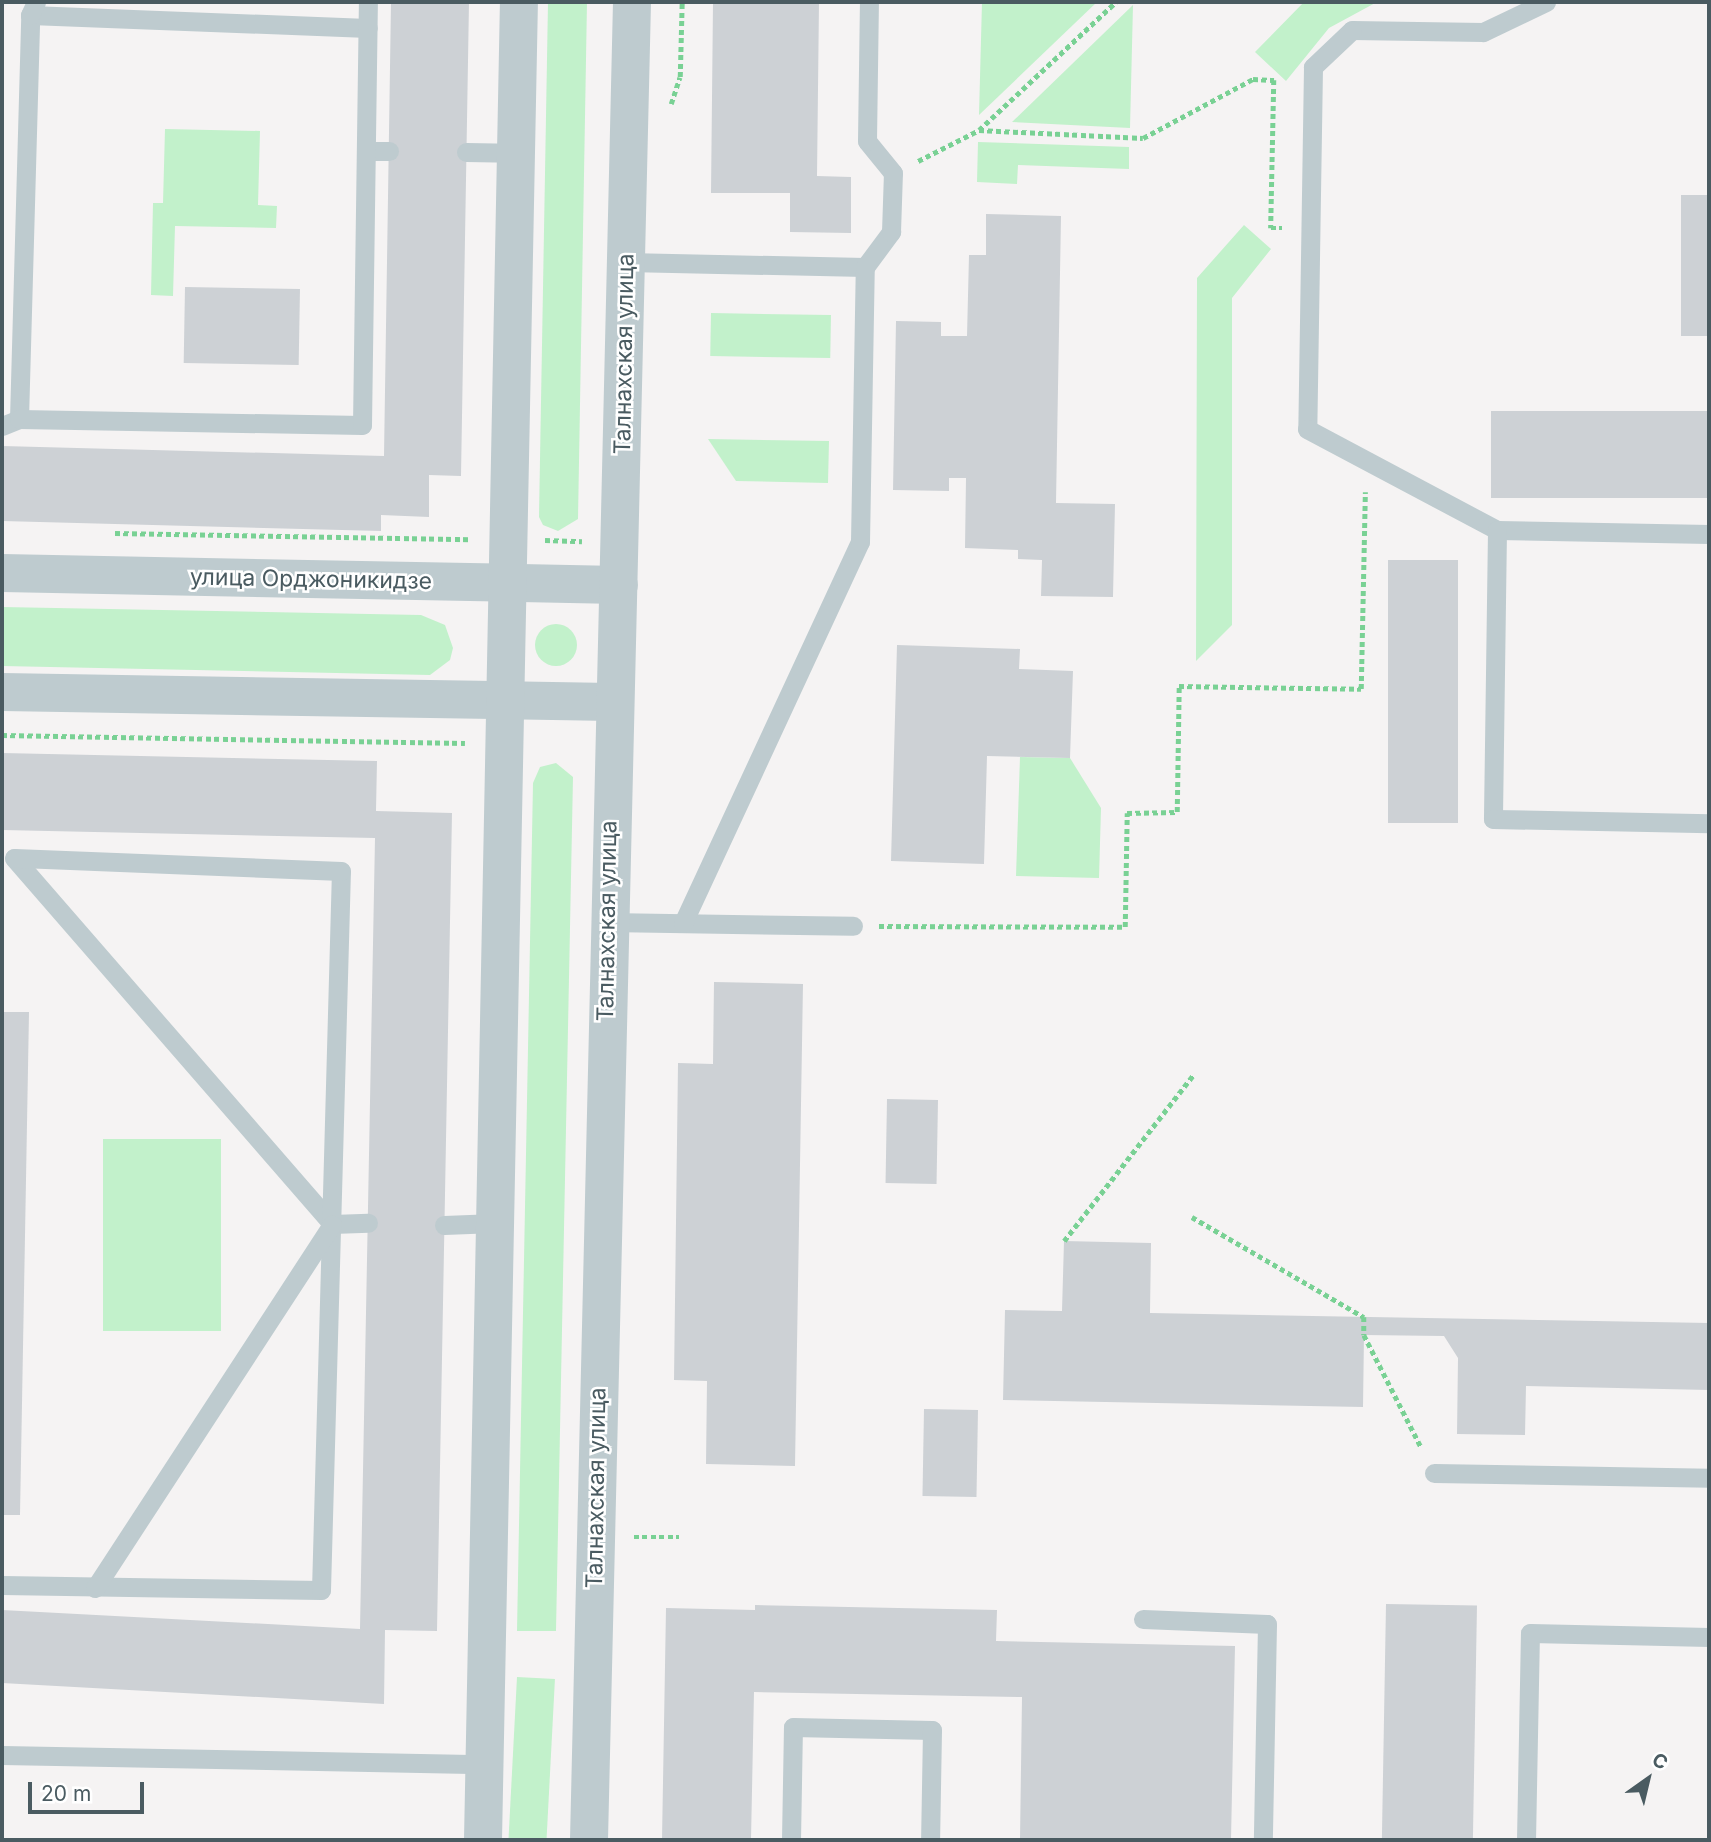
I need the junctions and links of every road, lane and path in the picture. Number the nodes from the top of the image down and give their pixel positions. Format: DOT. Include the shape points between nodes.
graph roads {
  1 [pos="368,2"];
  2 [pos="519,2"];
  3 [pos="632,2"];
  4 [pos="869,2"];
  5 [pos="1116,2"];
  6 [pos="1546,2"];
  7 [pos="33,9"];
  8 [pos="368,28"];
  9 [pos="979,130"];
  10 [pos="366,151"];
  11 [pos="389,151"];
  12 [pos="466,152"];
  13 [pos="516,153"];
  14 [pos="893,173"];
  15 [pos="1271,228"];
  16 [pos="626,262"];
  17 [pos="865,267"];
  18 [pos="10,423"];
  19 [pos="1365,460"];
  20 [pos="1497,530"];
  21 [pos="112,533"];
  22 [pos="1709,534"];
  23 [pos="508,540"];
  24 [pos="620,542"];
  25 [pos="2,573"];
  26 [pos="507,583"];
  27 [pos="619,585"];
  28 [pos="2,692"];
  29 [pos="505,700"];
  30 [pos="612,702"];
  31 [pos="2,735"];
  32 [pos="465,743"];
  33 [pos="1709,823"];
  34 [pos="607,922"];
  35 [pos="683,923"];
  36 [pos="853,926"];
  37 [pos="1194,1074"];
  38 [pos="1192,1217"];
  39 [pos="368,1223"];
  40 [pos="495,1223"];
  41 [pos="332,1224"];
  42 [pos="444,1225"];
  43 [pos="1064,1241"];
  44 [pos="1434,1473"];
  45 [pos="1709,1478"];
  46 [pos="2,1585"];
  47 [pos="95,1588"];
  48 [pos="1143,1619"];
  49 [pos="1709,1637"];
  50 [pos="2,1755"];
  51 [pos="484,1764"];
  52 [pos="483,1840"];
  53 [pos="589,1840"];
  54 [pos="791,1840"];
  55 [pos="930,1840"];
  56 [pos="1263,1840"];
  57 [pos="1526,1840"];
  1 -- 8 [label="lane"];
  2 -- 13 [label="street"];
  3 -- 16 [label="street, Талнахская улица"];
  4 -- 14 [label="lane" via="867,141"];
  5 -- 9 [label="path"];
  6 -- 19 [label="lane" via="1483,32 1352,30 1313,66 1307,429"];
  7 -- 8 [label="lane"];
  7 -- 18 [label="lane"];
  8 -- 10 [label="lane"];
  9 -- 14 [label="path"];
  9 -- 15 [label="path" via="1143,138 1253,79 1274,79"];
  10 -- 11 [label="lane"];
  10 -- 18 [label="lane" via="362,425"];
  12 -- 13 [label="lane"];
  13 -- 23 [label="street"];
  14 -- 17 [label="lane" via="891,232"];
  16 -- 17 [label="lane"];
  16 -- 24 [label="street, Талнахская улица"];
  17 -- 35 [label="lane" via="860,542"];
  19 -- 20 [label="lane"];
  19 -- 36 [label="path" via="1361,689 1179,686 1177,812 1127,813 1125,927"];
  20 -- 22 [label="lane"];
  20 -- 33 [label="lane" via="1493,819"];
  21 -- 23 [label="path"];
  23 -- 24 [label="path"];
  23 -- 26 [label="street"];
  24 -- 27 [label="street, Талнахская улица"];
  25 -- 26 [label="street, улица Орджоникидзе"];
  26 -- 27 [label="street, улица Орджоникидзе"];
  26 -- 29 [label="street"];
  27 -- 30 [label="street, Талнахская улица"];
  28 -- 29 [label="street"];
  29 -- 30 [label="street"];
  29 -- 40 [label="street"];
  30 -- 34 [label="street, Талнахская улица"];
  31 -- 32 [label="path"];
  34 -- 35 [label="lane"];
  34 -- 53 [label="street, Талнахская улица"];
  35 -- 36 [label="lane"];
  37 -- 43 [label="path"];
  38 -- 44 [label="path" via="1364,1317 1364,1335"];
  39 -- 41 [label="lane"];
  40 -- 42 [label="lane"];
  40 -- 51 [label="street"];
  41 -- 41 [label="lane" via="341,871 14,858 323,1214"];
  41 -- 47 [label="lane"];
  41 -- 47 [label="lane" via="321,1590"];
  44 -- 45 [label="lane"];
  46 -- 47 [label="lane"];
  48 -- 56 [label="lane" via="1267,1624"];
  49 -- 57 [label="lane" via="1530,1633"];
  50 -- 51 [label="lane"];
  51 -- 52 [label="street"];
  54 -- 55 [label="lane" via="793,1727 932,1730"];
}
